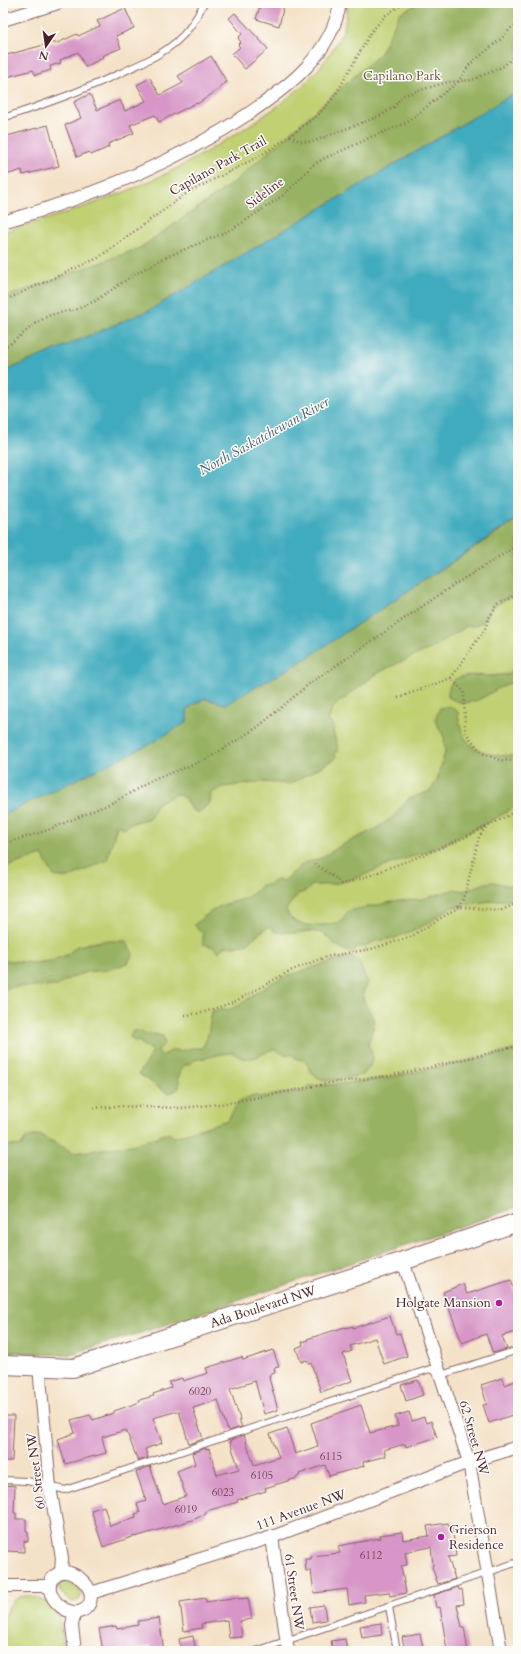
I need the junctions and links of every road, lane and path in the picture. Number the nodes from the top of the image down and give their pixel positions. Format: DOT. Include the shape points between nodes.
graph roads {
  1 [pos="58,3"];
  2 [pos="204,3"];
  3 [pos="340,3"];
  4 [pos="404,3"];
  5 [pos="3,20"];
  6 [pos="518,24"];
  7 [pos="518,54"];
  8 [pos="458,82"];
  9 [pos="3,118"];
  10 [pos="290,136"];
  11 [pos="3,222"];
  12 [pos="3,301"];
  13 [pos="3,347"];
  14 [pos="518,545"];
  15 [pos="518,595"];
  16 [pos="451,678"];
  17 [pos="398,698"];
  18 [pos="518,761"];
  19 [pos="518,810"];
  20 [pos="487,827"];
  21 [pos="3,844"];
  22 [pos="315,864"];
  23 [pos="518,903"];
  24 [pos="459,907"];
  25 [pos="184,1015"];
  26 [pos="518,1046"];
  27 [pos="94,1108"];
  28 [pos="518,1222"];
  29 [pos="403,1261"];
  30 [pos="518,1350"];
  31 [pos="3,1365"];
  32 [pos="39,1367"];
  33 [pos="441,1375"];
  34 [pos="518,1447"];
  35 [pos="469,1462"];
  36 [pos="3,1480"];
  37 [pos="50,1486"];
  38 [pos="272,1537"];
  39 [pos="518,1562"];
  40 [pos="61,1572"];
  41 [pos="488,1573"];
  42 [pos="3,1586"];
  43 [pos="49,1586"];
  44 [pos="91,1593"];
  45 [pos="389,1607"];
  46 [pos="74,1613"];
  47 [pos="287,1646"];
  48 [pos="75,1651"];
  49 [pos="256,1651"];
  50 [pos="397,1651"];
  51 [pos="501,1651"];
  1 -- 5 [label="street"];
  2 -- 9 [label="lane" via="186,32 163,52 46,105"];
  3 -- 11 [label="street" via="330,33 301,74 236,122 180,155 142,173 65,204"];
  4 -- 10 [label="path, Capilano Park Trail" via="386,15 371,32 332,99 319,114"];
  6 -- 8 [label="path, Sideline" via="470,64"];
  7 -- 8 [label="path" via="502,67 472,80"];
  8 -- 10 [label="path" via="436,85 402,96 394,107 382,115 312,142 299,142"];
  8 -- 13 [label="path, Sideline" via="406,123 313,165 285,194 242,223 166,257 95,301 77,309 50,315"];
  10 -- 12 [label="path, Capilano Park Trail" via="258,157 187,193 98,258"];
  14 -- 21 [label="path" via="455,584 309,684 258,727 207,759 153,780 114,802 48,830"];
  15 -- 16 [label="path" via="498,604 485,629"];
  16 -- 17 [label="path"];
  16 -- 18 [label="path" via="464,692 465,732 482,753 499,760"];
  19 -- 20 [label="path"];
  20 -- 22 [label="path" via="355,881 341,884"];
  20 -- 24 [label="path" via="479,837 464,899"];
  23 -- 24 [label="path" via="501,910"];
  24 -- 25 [label="path" via="410,937 371,949 325,957 290,971 236,1001 202,1013"];
  26 -- 27 [label="path" via="388,1076 330,1083 229,1103 182,1108"];
  28 -- 29 [label="street, Ada Boulevard NW"];
  29 -- 32 [label="street, Ada Boulevard NW" via="74,1368"];
  29 -- 33 [label="street, 62 Street NW"];
  30 -- 33 [label="lane"];
  31 -- 32 [label="street, Ada Boulevard NW"];
  32 -- 37 [label="street, 60 Street NW"];
  33 -- 35 [label="street, 62 Street NW"];
  33 -- 37 [label="lane" via="430,1369 65,1490"];
  34 -- 35 [label="street, 111 Avenue NW"];
  35 -- 38 [label="street, 111 Avenue NW"];
  35 -- 41 [label="street, 62 Street NW"];
  36 -- 37 [label="lane" via="28,1481"];
  37 -- 40 [label="street, 60 Street NW" via="62,1558"];
  38 -- 44 [label="street, 111 Avenue NW"];
  38 -- 47 [label="street, 61 Street NW"];
  39 -- 41 [label="lane"];
  40 -- 43 [label="street" via="53,1577"];
  40 -- 44 [label="street" via="74,1574"];
  41 -- 45 [label="lane"];
  41 -- 51 [label="street, 62 Street NW"];
  42 -- 43 [label="street"];
  43 -- 46 [label="street" via="55,1600"];
  44 -- 46 [label="street" via="87,1607"];
  45 -- 47 [label="lane"];
  45 -- 50 [label="lane"];
  46 -- 48 [label="street" via="72,1626"];
  47 -- 49 [label="lane"];
}
